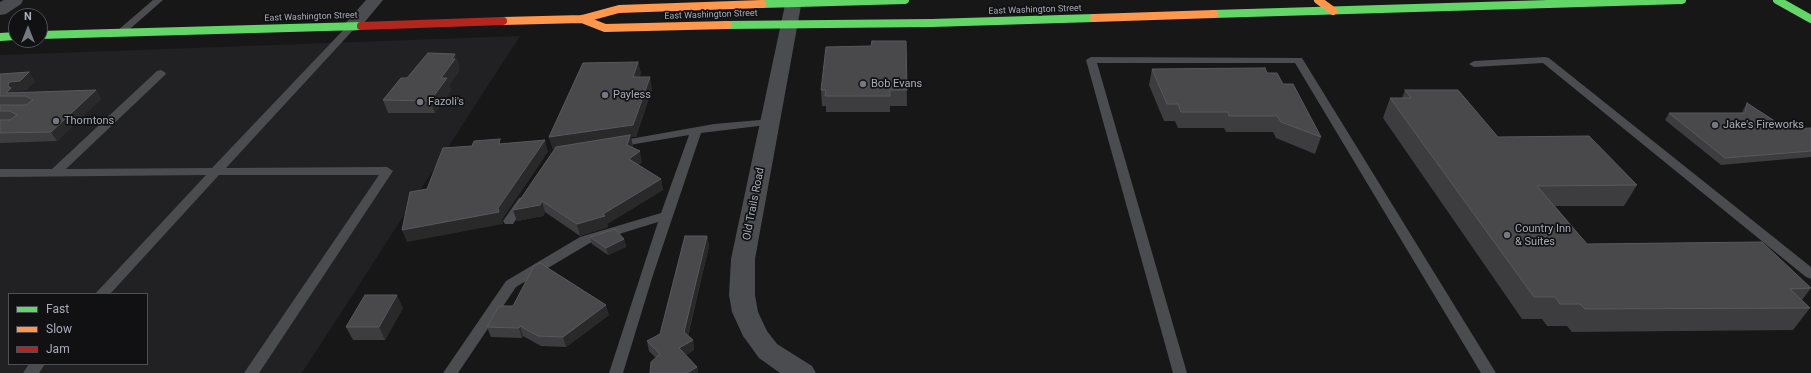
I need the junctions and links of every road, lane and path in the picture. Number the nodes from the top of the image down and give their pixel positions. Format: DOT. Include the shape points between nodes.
graph roads {
  1 [pos="15,0"];
  2 [pos="158,0"];
  3 [pos="375,0"];
  4 [pos="905,0"];
  5 [pos="1318,0"];
  6 [pos="1329,0"];
  7 [pos="1682,0"];
  8 [pos="1777,0"];
  9 [pos="0,10"];
  10 [pos="792,10"];
  11 [pos="1332,11"];
  12 [pos="582,19"];
  13 [pos="1811,19"];
  14 [pos="352,26"];
  15 [pos="120,33"];
  16 [pos="48,35"];
  17 [pos="1474,64"];
  18 [pos="161,74"];
  19 [pos="771,122"];
  20 [pos="696,130"];
  21 [pos="606,146"];
  22 [pos="214,172"];
  23 [pos="0,173"];
  24 [pos="55,173"];
  25 [pos="530,190"];
  26 [pos="666,215"];
  27 [pos="509,221"];
  28 [pos="1811,274"];
  29 [pos="103,293"];
  30 [pos="37,365"];
  31 [pos="30,373"];
  32 [pos="251,373"];
  33 [pos="450,373"];
  34 [pos="616,373"];
  35 [pos="802,373"];
  36 [pos="1180,373"];
  37 [pos="1489,373"];
  1 -- 9 [label="street"];
  2 -- 15 [label="lane"];
  3 -- 14 [label="street"];
  4 -- 10 [label="main road, East Washington Street"];
  5 -- 11 [label="main road"];
  6 -- 11 [label="main road"];
  7 -- 11 [label="main road, East Washington Street"];
  8 -- 13 [label="main road"];
  10 -- 11 [label="main road, East Washington Street" via="844,24"];
  10 -- 12 [label="main road, East Washington Street" via="619,9"];
  10 -- 12 [label="main road, East Washington Street" via="605,28"];
  10 -- 19 [label="street, Old Trails Road"];
  12 -- 14 [label="main road, East Washington Street"];
  14 -- 15 [label="main road, East Washington Street"];
  14 -- 22 [label="lane"];
  15 -- 16 [label="main road, East Washington Street"];
  17 -- 28 [label="lane" via="1545,60"];
  18 -- 24 [label="lane"];
  19 -- 20 [label="lane"];
  19 -- 35 [label="street, Old Trails Road" via="743,259 742,295 745,312 756,336 768,351"];
  20 -- 21 [label="lane"];
  20 -- 26 [label="lane"];
  22 -- 24 [label="lane"];
  22 -- 29 [label="lane"];
  22 -- 32 [label="lane" via="387,172"];
  23 -- 24 [label="lane"];
  25 -- 27 [label="lane"];
  26 -- 33 [label="lane" via="585,240 511,284"];
  26 -- 34 [label="lane"];
  30 -- 31 [label="lane"];
  36 -- 37 [label="lane" via="1091,60 1298,60"];
}
